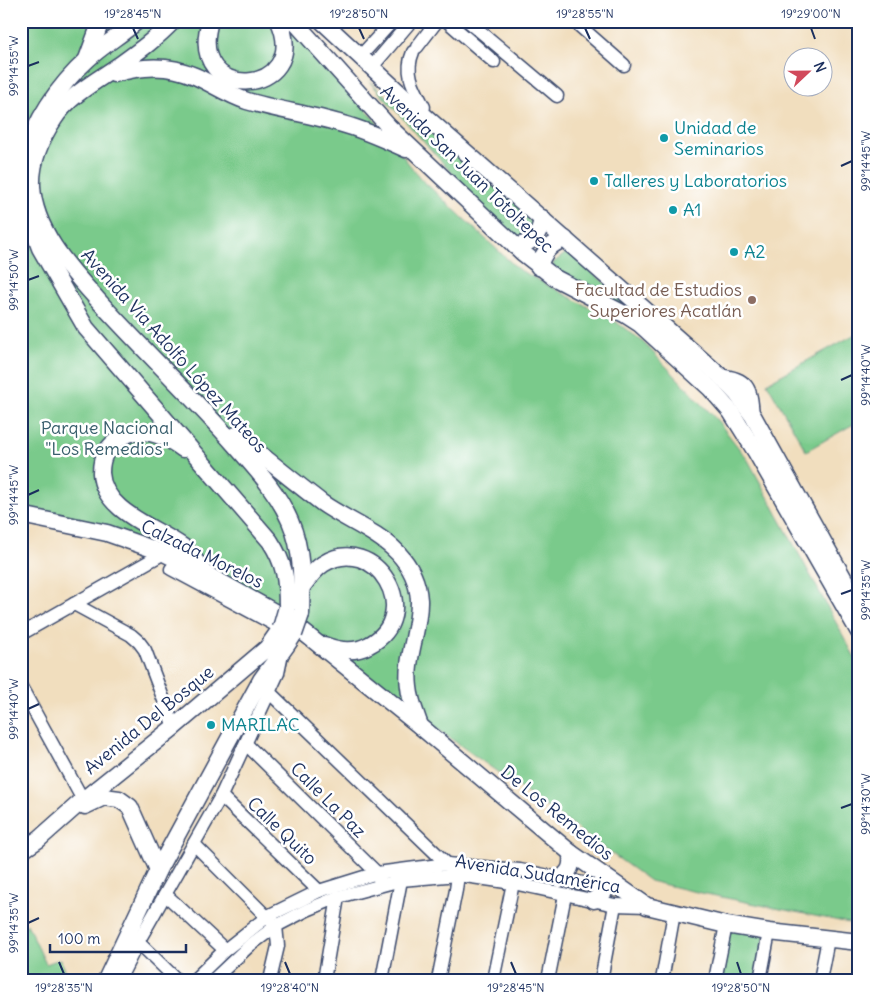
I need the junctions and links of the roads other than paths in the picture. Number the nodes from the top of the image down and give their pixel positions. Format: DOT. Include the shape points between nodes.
graph roads {
  1 [pos="101,21"];
  2 [pos="137,21"];
  3 [pos="173,21"];
  4 [pos="210,21"];
  5 [pos="279,21"];
  6 [pos="294,21"];
  7 [pos="306,21"];
  8 [pos="322,21"];
  9 [pos="338,21"];
  10 [pos="390,21"];
  11 [pos="411,21"];
  12 [pos="437,21"];
  13 [pos="447,21"];
  14 [pos="468,21"];
  15 [pos="574,21"];
  16 [pos="371,55"];
  17 [pos="87,60"];
  18 [pos="494,62"];
  19 [pos="624,65"];
  20 [pos="100,78"];
  21 [pos="557,96"];
  22 [pos="421,108"];
  23 [pos="418,154"];
  24 [pos="542,218"];
  25 [pos="565,239"];
  26 [pos="515,246"];
  27 [pos="539,266"];
  28 [pos="108,311"];
  29 [pos="86,328"];
  30 [pos="204,411"];
  31 [pos="197,458"];
  32 [pos="21,515"];
  33 [pos="164,554"];
  34 [pos="171,569"];
  35 [pos="838,569"];
  36 [pos="204,573"];
  37 [pos="859,579"];
  38 [pos="302,588"];
  39 [pos="855,603"];
  40 [pos="74,604"];
  41 [pos="288,619"];
  42 [pos="859,632"];
  43 [pos="21,634"];
  44 [pos="314,640"];
  45 [pos="283,653"];
  46 [pos="21,687"];
  47 [pos="269,692"];
  48 [pos="420,726"];
  49 [pos="174,727"];
  50 [pos="246,744"];
  51 [pos="221,796"];
  52 [pos="83,800"];
  53 [pos="39,839"];
  54 [pos="194,844"];
  55 [pos="21,851"];
  56 [pos="571,853"];
  57 [pos="447,864"];
  58 [pos="158,870"];
  59 [pos="400,875"];
  60 [pos="458,875"];
  61 [pos="379,879"];
  62 [pos="513,883"];
  63 [pos="562,887"];
  64 [pos="602,889"];
  65 [pos="319,891"];
  66 [pos="166,895"];
  67 [pos="338,897"];
  68 [pos="620,898"];
  69 [pos="674,912"];
  70 [pos="272,921"];
  71 [pos="726,925"];
  72 [pos="769,932"];
  73 [pos="828,939"];
  74 [pos="138,942"];
  75 [pos="859,942"];
  76 [pos="225,950"];
  77 [pos="205,977"];
  78 [pos="106,980"];
  79 [pos="119,980"];
  80 [pos="178,980"];
  81 [pos="270,980"];
  82 [pos="324,980"];
  83 [pos="382,980"];
  84 [pos="438,980"];
  85 [pos="493,980"];
  86 [pos="548,980"];
  87 [pos="601,980"];
  88 [pos="662,980"];
  89 [pos="715,980"];
  90 [pos="760,980"];
  91 [pos="820,980"];
  1 -- 17 [label="main road"];
  2 -- 17 [label="main road"];
  3 -- 20 [label="main road, Avenida Via Adolfo López Mateos" via="158,37"];
  4 -- 5 [label="main road" via="206,36 212,64 231,80 242,82 265,77 284,58 286,45"];
  6 -- 23 [label="main road, Avenida San Juan Totoltepec" via="389,127"];
  7 -- 23 [label="main road" via="396,121"];
  8 -- 22 [label="main road, Avenida San Juan Totoltepec"];
  9 -- 16 [label="main road"];
  10 -- 16 [label="street"];
  11 -- 16 [label="street"];
  12 -- 22 [label="street" via="409,62"];
  13 -- 18 [label="street"];
  14 -- 21 [label="street"];
  15 -- 19 [label="street"];
  16 -- 22 [label="main road"];
  17 -- 29 [label="main road" via="47,107 30,137 22,185 40,248"];
  20 -- 23 [label="main road" via="131,69 177,70 247,101 341,123"];
  20 -- 28 [label="main road, Avenida Via Adolfo López Mateos" via="55,118 33,164 32,188 43,225 53,243 71,270"];
  22 -- 24 [label="main road, Avenida San Juan Totoltepec"];
  23 -- 26 [label="main road, Avenida San Juan Totoltepec"];
  24 -- 25 [label="main road, Avenida San Juan Totoltepec"];
  24 -- 26 [label="main road" via="538,235 524,245"];
  25 -- 27 [label="main road" via="548,249"];
  25 -- 35 [label="main road, Avenida San Juan Totoltepec" via="719,375 736,394 753,416"];
  26 -- 27 [label="main road, Avenida San Juan Totoltepec"];
  27 -- 39 [label="main road, Avenida San Juan Totoltepec" via="640,324 716,394 731,412"];
  28 -- 29 [label="main road" via="92,314"];
  28 -- 30 [label="main road, Avenida Via Adolfo López Mateos"];
  29 -- 31 [label="main road"];
  30 -- 38 [label="main road, Avenida Via Adolfo López Mateos" via="268,483 279,500 297,541 302,563"];
  30 -- 48 [label="main road" via="323,503 378,536 408,565 419,599 408,686"];
  31 -- 36 [label="main road" via="161,436 148,431 130,432 105,452 101,473 106,494 116,504 186,549"];
  31 -- 41 [label="main road" via="280,555 285,571"];
  32 -- 33 [label="main road, Calzada Morelos" via="86,527"];
  33 -- 36 [label="main road, Calzada Morelos"];
  33 -- 40 [label="street"];
  34 -- 41 [label="street"];
  35 -- 37 [label="main road"];
  35 -- 39 [label="main road, Avenida San Juan Totoltepec"];
  36 -- 41 [label="main road, Calzada Morelos"];
  38 -- 41 [label="main road, Avenida Via Adolfo López Mateos"];
  38 -- 44 [label="main road" via="323,564 337,558 353,558 368,562 381,571 390,584 394,600 387,630 376,642 362,649 346,651"];
  39 -- 42 [label="main road, Avenida San Juan Totoltepec"];
  40 -- 43 [label="street"];
  40 -- 49 [label="street" via="139,642 145,650"];
  41 -- 44 [label="main road, De Los Remedios"];
  41 -- 45 [label="main road"];
  41 -- 49 [label="main road, Avenida Del Bosque" via="267,648"];
  44 -- 48 [label="main road, De Los Remedios"];
  45 -- 47 [label="street"];
  45 -- 58 [label="main road" via="261,680"];
  46 -- 52 [label="street"];
  47 -- 50 [label="street"];
  47 -- 57 [label="street"];
  48 -- 56 [label="main road, De Los Remedios"];
  49 -- 52 [label="main road, Avenida Del Bosque"];
  50 -- 51 [label="street"];
  50 -- 61 [label="street, Calle La Paz"];
  51 -- 54 [label="street"];
  51 -- 65 [label="street, Calle Quito"];
  52 -- 53 [label="main road, Avenida Del Bosque"];
  53 -- 55 [label="main road, Avenida Del Bosque"];
  53 -- 58 [label="main road" via="95,801 104,797 119,799 130,807"];
  54 -- 66 [label="street"];
  54 -- 70 [label="street"];
  56 -- 63 [label="main road" via="571,869"];
  56 -- 64 [label="main road, De Los Remedios"];
  57 -- 59 [label="street, Avenida Sudamérica"];
  57 -- 63 [label="street, Avenida Sudamérica" via="520,870"];
  58 -- 78 [label="main road"];
  59 -- 60 [label="street, Avenida Sudamérica"];
  59 -- 61 [label="street, Avenida Sudamérica"];
  59 -- 83 [label="street"];
  60 -- 62 [label="street, Avenida Sudamérica"];
  60 -- 84 [label="street"];
  61 -- 65 [label="street, Avenida Sudamérica"];
  61 -- 67 [label="street, Avenida Sudamérica"];
  62 -- 63 [label="street, Avenida Sudamérica"];
  62 -- 85 [label="street"];
  63 -- 64 [label="street, Avenida Sudamérica"];
  63 -- 86 [label="street"];
  64 -- 68 [label="main road, De Los Remedios"];
  64 -- 68 [label="street, Avenida Sudamérica"];
  65 -- 70 [label="street, Avenida Sudamérica"];
  66 -- 74 [label="street"];
  66 -- 76 [label="street"];
  67 -- 70 [label="street, Avenida Sudamérica"];
  67 -- 82 [label="street"];
  68 -- 69 [label="main road, De Los Remedios"];
  68 -- 87 [label="street"];
  69 -- 71 [label="main road, De Los Remedios"];
  69 -- 88 [label="street"];
  70 -- 76 [label="street, Avenida Sudamérica"];
  70 -- 77 [label="street, Avenida Sudamérica" via="250,946"];
  70 -- 81 [label="street" via="278,946"];
  71 -- 72 [label="main road, De Los Remedios"];
  71 -- 89 [label="street"];
  72 -- 73 [label="main road, De Los Remedios"];
  72 -- 90 [label="street"];
  73 -- 75 [label="main road, De Los Remedios"];
  73 -- 91 [label="street"];
  74 -- 79 [label="street"];
  74 -- 80 [label="street"];
  76 -- 77 [label="street, Avenida Sudamérica"];
}
